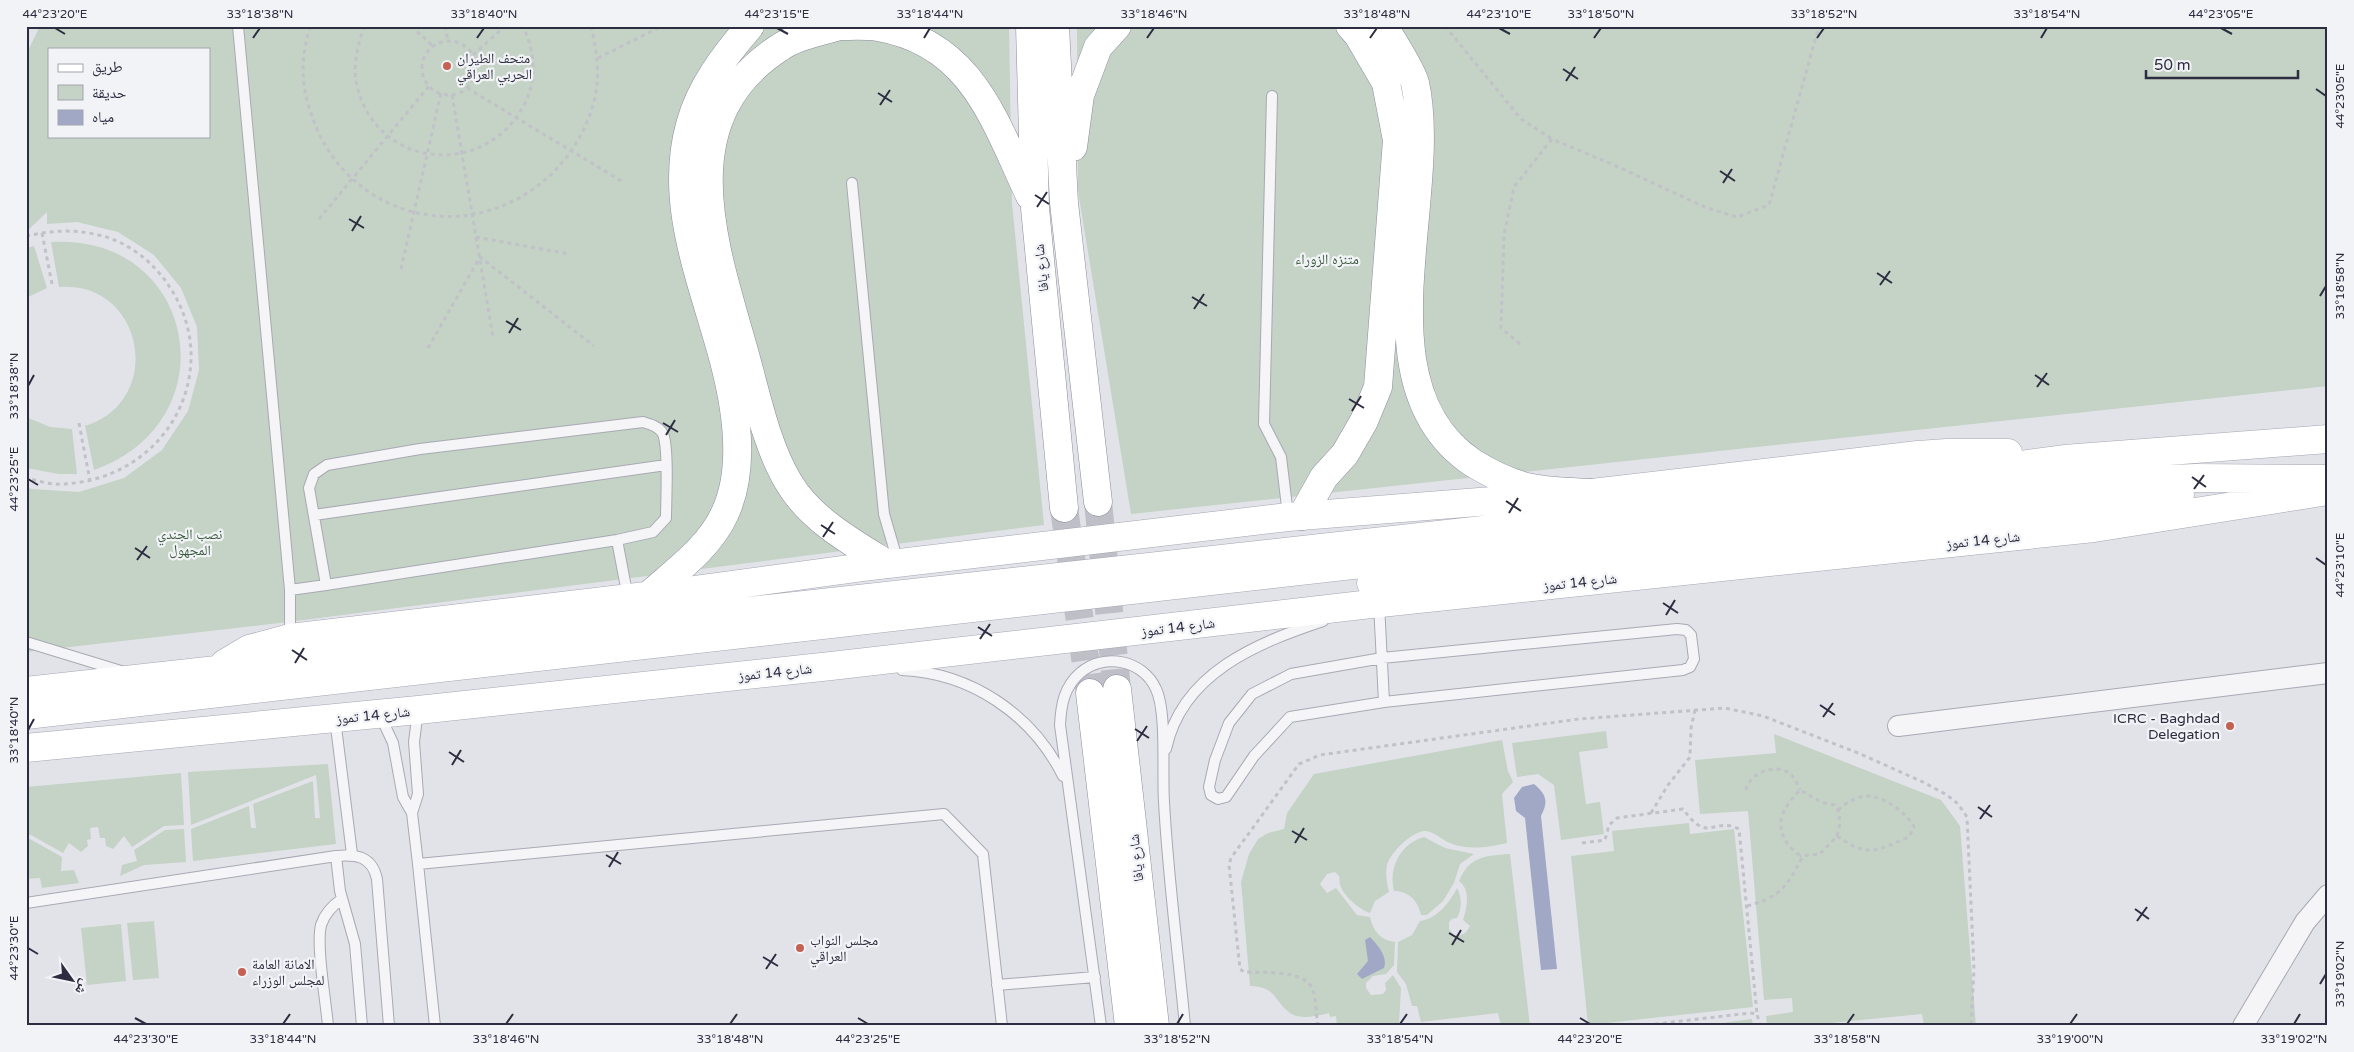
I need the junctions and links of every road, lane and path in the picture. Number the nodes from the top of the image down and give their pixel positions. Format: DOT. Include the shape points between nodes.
graph roads {
  1 [pos="238,26"];
  2 [pos="310,26"];
  3 [pos="364,26"];
  4 [pos="410,26"];
  5 [pos="445,26"];
  6 [pos="505,26"];
  7 [pos="524,26"];
  8 [pos="591,26"];
  9 [pos="662,26"];
  10 [pos="750,26"];
  11 [pos="839,26"];
  12 [pos="1030,26"];
  13 [pos="1055,26"];
  14 [pos="1117,26"];
  15 [pos="1350,26"];
  16 [pos="1384,26"];
  17 [pos="1445,26"];
  18 [pos="1819,26"];
  19 [pos="448,41"];
  20 [pos="433,46"];
  21 [pos="473,55"];
  22 [pos="598,58"];
  23 [pos="429,86"];
  24 [pos="467,88"];
  25 [pos="441,93"];
  26 [pos="452,95"];
  27 [pos="1272,96"];
  28 [pos="517,118"];
  29 [pos="388,136"];
  30 [pos="1552,139"];
  31 [pos="573,152"];
  32 [pos="427,154"];
  33 [pos="462,154"];
  34 [pos="352,180"];
  35 [pos="623,182"];
  36 [pos="852,183"];
  37 [pos="1064,203"];
  38 [pos="1035,208"];
  39 [pos="414,212"];
  40 [pos="473,215"];
  41 [pos="319,219"];
  42 [pos="42,233"];
  43 [pos="26,236"];
  44 [pos="476,237"];
  45 [pos="569,254"];
  46 [pos="480,257"];
  47 [pos="401,268"];
  48 [pos="52,284"];
  49 [pos="493,337"];
  50 [pos="1520,344"];
  51 [pos="594,346"];
  52 [pos="428,348"];
  53 [pos="79,423"];
  54 [pos="2328,439"];
  55 [pos="2064,459"];
  56 [pos="666,465"];
  57 [pos="26,478"];
  58 [pos="2328,479"];
  59 [pos="90,481"];
  60 [pos="2328,484"];
  61 [pos="2328,491"];
  62 [pos="1592,493"];
  63 [pos="1098,502"];
  64 [pos="1064,508"];
  65 [pos="314,515"];
  66 [pos="1295,516"];
  67 [pos="617,540"];
  68 [pos="893,564"];
  69 [pos="326,585"];
  70 [pos="290,590"];
  71 [pos="638,596"];
  72 [pos="1375,604"];
  73 [pos="290,638"];
  74 [pos="26,642"];
  75 [pos="1382,658"];
  76 [pos="831,666"];
  77 [pos="213,671"];
  78 [pos="2328,674"];
  79 [pos="146,679"];
  80 [pos="1117,689"];
  81 [pos="26,691"];
  82 [pos="1090,693"];
  83 [pos="1384,702"];
  84 [pos="73,709"];
  85 [pos="418,710"];
  86 [pos="1695,710"];
  87 [pos="380,714"];
  88 [pos="26,715"];
  89 [pos="335,718"];
  90 [pos="1898,726"];
  91 [pos="26,748"];
  92 [pos="1163,774"];
  93 [pos="1068,786"];
  94 [pos="1746,790"];
  95 [pos="1800,790"];
  96 [pos="1838,810"];
  97 [pos="412,812"];
  98 [pos="1651,813"];
  99 [pos="1837,836"];
  100 [pos="1582,843"];
  101 [pos="352,854"];
  102 [pos="336,856"];
  103 [pos="1800,856"];
  104 [pos="418,864"];
  105 [pos="2328,895"];
  106 [pos="342,899"];
  107 [pos="26,902"];
  108 [pos="1747,906"];
  109 [pos="1095,976"];
  110 [pos="997,985"];
  111 [pos="1757,1014"];
  112 [pos="328,1026"];
  113 [pos="362,1026"];
  114 [pos="390,1026"];
  115 [pos="435,1026"];
  116 [pos="1002,1026"];
  117 [pos="1101,1026"];
  118 [pos="1129,1026"];
  119 [pos="1154,1026"];
  120 [pos="1185,1026"];
  121 [pos="1318,1026"];
  122 [pos="1639,1026"];
  123 [pos="1760,1026"];
  124 [pos="1971,1026"];
  125 [pos="2243,1026"];
  1 -- 70 [label="lane"];
  2 -- 34 [label="path" via="302,54 306,102 324,147"];
  3 -- 29 [label="path" via="356,55 357,86 368,114"];
  4 -- 20 [label="path"];
  5 -- 19 [label="path"];
  6 -- 21 [label="path"];
  7 -- 28 [label="path" via="530,39 534,66 530,92"];
  8 -- 22 [label="path"];
  9 -- 22 [label="path"];
  10 -- 71 [label="main road" via="726,55 703,92 690,125 683,178 689,232 731,388 737,430 736,474 725,513 706,541"];
  11 -- 38 [label="main road" via="876,26 909,34 940,52 966,74 986,102"];
  11 -- 68 [label="main road" via="780,47 748,72 726,101 711,143 708,181 720,267 770,443 789,483 814,513"];
  12 -- 38 [label="main road, شارع يافا"];
  13 -- 37 [label="main road"];
  14 -- 37 [label="main road" via="1098,47 1080,95"];
  15 -- 66 [label="main road" via="1386,83 1397,140 1378,387 1345,454"];
  16 -- 62 [label="main road" via="1414,82 1420,139 1408,332 1415,380 1433,424 1456,452 1492,475 1532,488"];
  17 -- 30 [label="path" via="1521,120"];
  18 -- 30 [label="path" via="1769,205 1737,217 1707,208"];
  19 -- 20 [label="path"];
  19 -- 21 [label="path" via="462,44"];
  20 -- 23 [label="path" via="427,52 422,69"];
  21 -- 24 [label="path" via="476,72"];
  22 -- 31 [label="path" via="594,104"];
  23 -- 25 [label="path"];
  23 -- 29 [label="path"];
  24 -- 26 [label="path"];
  24 -- 28 [label="path"];
  25 -- 26 [label="path"];
  25 -- 32 [label="path"];
  26 -- 33 [label="path"];
  27 -- 66 [label="lane" via="1264,424 1281,456"];
  28 -- 31 [label="path"];
  28 -- 33 [label="path" via="503,134"];
  29 -- 32 [label="path" via="407,148"];
  29 -- 34 [label="path"];
  30 -- 50 [label="path" via="1514,187 1504,235 1501,328"];
  31 -- 35 [label="path"];
  31 -- 40 [label="path" via="548,179 513,202"];
  32 -- 33 [label="path"];
  32 -- 39 [label="path"];
  33 -- 40 [label="path"];
  34 -- 39 [label="path" via="383,201"];
  34 -- 41 [label="path"];
  36 -- 68 [label="lane" via="884,514"];
  37 -- 63 [label="main road"];
  38 -- 64 [label="main road, شارع يافا"];
  39 -- 40 [label="path" via="443,216"];
  39 -- 47 [label="path"];
  40 -- 44 [label="path"];
  42 -- 43 [label="path"];
  42 -- 48 [label="path"];
  42 -- 59 [label="path" via="62,230 95,234 127,246 154,267 175,293 187,324 192,358 187,392 168,430 138,460"];
  44 -- 45 [label="path"];
  44 -- 46 [label="path"];
  46 -- 49 [label="path"];
  46 -- 51 [label="path"];
  46 -- 52 [label="path"];
  53 -- 59 [label="path"];
  54 -- 55 [label="main road"];
  55 -- 62 [label="main road" via="2006,453 1947,453"];
  55 -- 77 [label="main road" via="1797,495"];
  56 -- 65 [label="lane"];
  56 -- 65 [label="lane" via="663,434 644,422 420,449 327,465 314,474 309,488"];
  56 -- 67 [label="lane" via="666,518 653,532"];
  57 -- 59 [label="path" via="58,485"];
  58 -- 84 [label="main road" via="2186,478 2078,483"];
  60 -- 84 [label="main road" via="2170,496 120,719 87,715"];
  61 -- 72 [label="main road, شارع 14 تموز" via="2094,528"];
  62 -- 66 [label="main road"];
  65 -- 69 [label="lane"];
  66 -- 68 [label="main road"];
  67 -- 69 [label="lane"];
  67 -- 71 [label="lane"];
  68 -- 71 [label="main road"];
  69 -- 70 [label="lane"];
  70 -- 73 [label="lane"];
  71 -- 73 [label="main road"];
  72 -- 75 [label="lane"];
  72 -- 76 [label="main road, شارع 14 تموز"];
  72 -- 92 [label="lane" via="1259,644 1220,668 1188,701 1170,730"];
  73 -- 77 [label="main road" via="249,650"];
  74 -- 79 [label="lane"];
  75 -- 83 [label="lane"];
  75 -- 83 [label="lane" via="1291,674 1252,694 1229,723 1215,760 1209,787 1211,795 1218,799 1226,797 1254,756 1290,717"];
  75 -- 83 [label="lane" via="1677,629 1686,630 1691,635 1694,659 1690,667 1683,670"];
  76 -- 85 [label="main road, شارع 14 تموز"];
  76 -- 93 [label="lane" via="924,671 958,680 990,696 1019,717 1043,744"];
  77 -- 79 [label="main road"];
  78 -- 90 [label="street"];
  79 -- 81 [label="main road"];
  80 -- 119 [label="main road, شارع يافا"];
  82 -- 118 [label="main road, شارع يافا"];
  84 -- 88 [label="main road"];
  85 -- 87 [label="main road, شارع 14 تموز"];
  85 -- 97 [label="lane" via="414,742 418,794"];
  86 -- 98 [label="path" via="1690,757"];
  86 -- 121 [label="path" via="1579,719 1460,735 1320,755 1299,764 1259,817 1229,865 1240,969 1304,978 1313,989"];
  86 -- 124 [label="path" via="1726,708 1763,716 1858,753 1922,782 1958,804 1966,817 1974,969"];
  87 -- 89 [label="main road, شارع 14 تموز"];
  87 -- 97 [label="lane" via="393,743 405,803"];
  89 -- 91 [label="main road, شارع 14 تموز"];
  89 -- 101 [label="lane"];
  92 -- 93 [label="lane" via="1161,705 1151,679 1126,663 1100,662 1073,679 1061,706 1060,725"];
  92 -- 120 [label="lane"];
  93 -- 109 [label="lane"];
  94 -- 95 [label="path" via="1747,782 1758,773 1775,769 1787,771"];
  95 -- 96 [label="path" via="1821,802 1834,805"];
  95 -- 103 [label="path" via="1788,802 1780,818 1783,834"];
  96 -- 99 [label="path"];
  96 -- 99 [label="path" via="1848,802 1866,796 1903,812 1914,827 1909,836 1870,852 1852,847"];
  97 -- 104 [label="lane"];
  98 -- 100 [label="path" via="1617,818 1609,825 1606,840"];
  98 -- 108 [label="path" via="1683,809 1694,824 1702,828 1732,825 1740,829"];
  99 -- 103 [label="path" via="1820,854"];
  101 -- 102 [label="lane"];
  101 -- 114 [label="lane" via="372,865 377,879"];
  102 -- 106 [label="lane"];
  102 -- 107 [label="lane"];
  103 -- 108 [label="path" via="1802,858 1790,882 1767,901"];
  104 -- 110 [label="lane" via="944,814 983,854"];
  104 -- 115 [label="lane"];
  105 -- 125 [label="street" via="2305,922"];
  106 -- 112 [label="lane" via="324,918 320,935"];
  106 -- 113 [label="lane" via="355,944"];
  108 -- 111 [label="path"];
  109 -- 110 [label="lane"];
  109 -- 117 [label="lane"];
  110 -- 116 [label="lane"];
  111 -- 122 [label="path"];
  111 -- 123 [label="path"];
}
